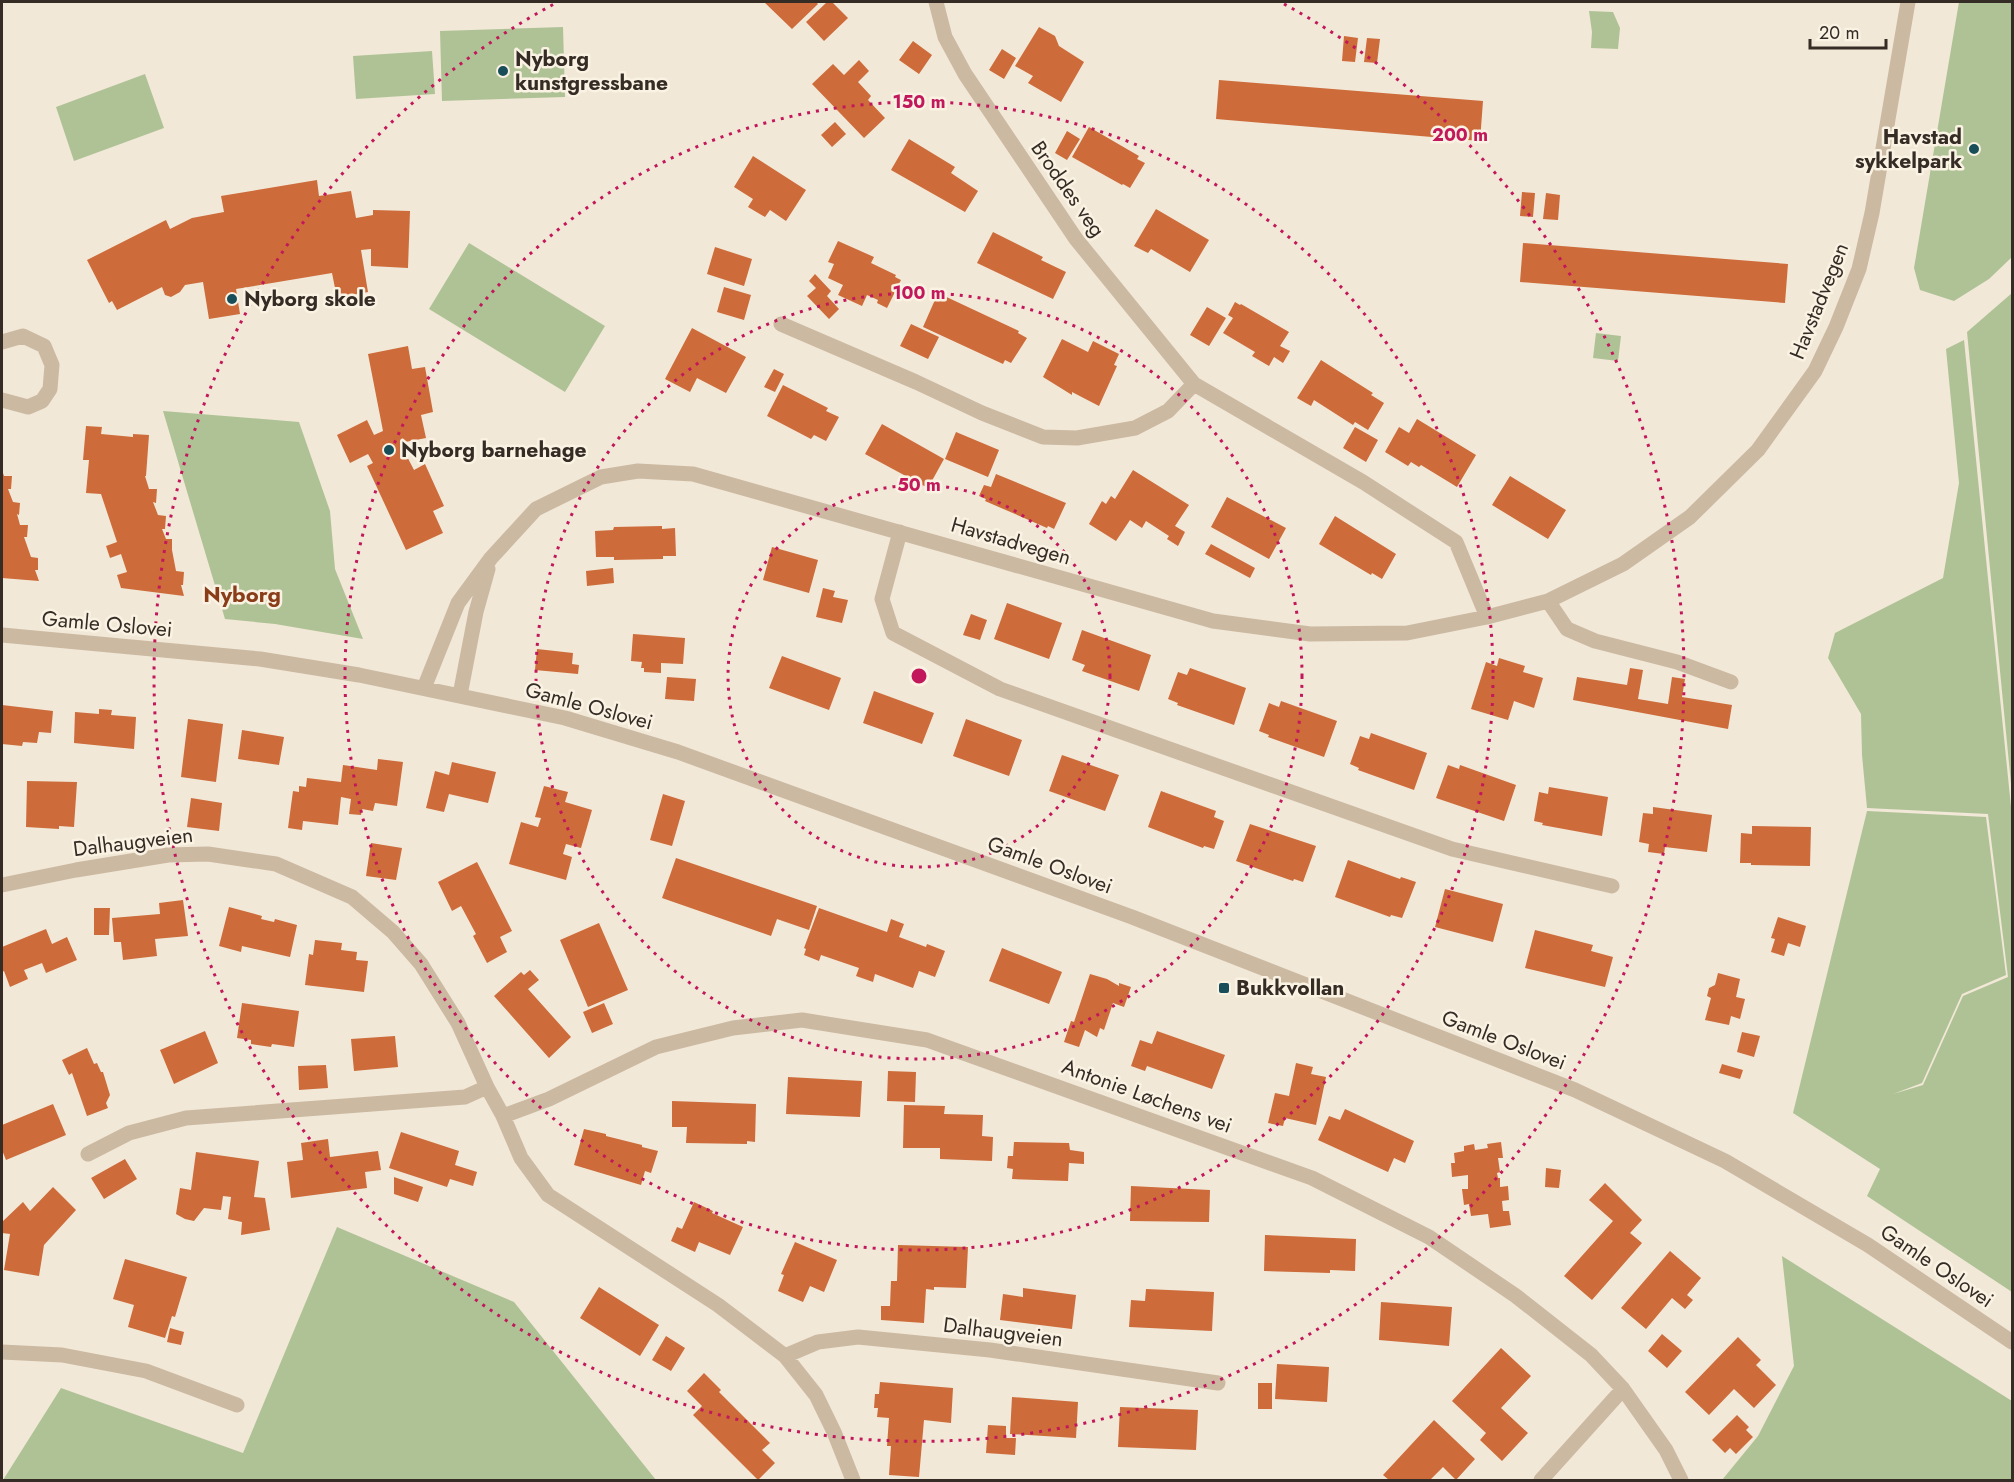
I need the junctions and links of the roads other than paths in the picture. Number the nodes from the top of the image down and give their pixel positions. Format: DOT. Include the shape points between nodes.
graph roads {
  1 [pos="936,2"];
  2 [pos="1908,2"];
  3 [pos="781,324"];
  4 [pos="2,342"];
  5 [pos="1194,384"];
  6 [pos="2,400"];
  7 [pos="900,532"];
  8 [pos="490,558"];
  9 [pos="1548,601"];
  10 [pos="1487,617"];
  11 [pos="2,635"];
  12 [pos="1731,682"];
  13 [pos="424,688"];
  14 [pos="460,695"];
  15 [pos="2,885"];
  16 [pos="1612,886"];
  17 [pos="487,1087"];
  18 [pos="503,1116"];
  19 [pos="88,1154"];
  20 [pos="2013,1342"];
  21 [pos="2,1352"];
  22 [pos="785,1356"];
  23 [pos="1218,1383"];
  24 [pos="1623,1389"];
  25 [pos="237,1405"];
  26 [pos="853,1480"];
  27 [pos="1541,1480"];
  28 [pos="1681,1480"];
  1 -- 5 [label="street, Broddes veg" via="945,37 965,74 1076,239"];
  2 -- 9 [label="street, Havstadvegen" via="1859,269 1815,371 1758,450 1690,517 1623,564"];
  3 -- 5 [label="street" via="1043,437 1077,438 1135,428 1168,411"];
  4 -- 6 [label="street" via="23,336 44,346 52,365 50,389 42,401 28,407"];
  5 -- 10 [label="street, Broddes veg" via="1363,482 1456,542"];
  7 -- 8 [label="street, Havstadvegen" via="693,474 638,471 601,477 536,509"];
  7 -- 10 [label="street, Havstadvegen" via="1213,621 1310,634 1407,633"];
  7 -- 16 [label="street" via="882,599 893,633 1000,689 1452,849"];
  8 -- 13 [label="street, Havstadvegen" via="458,603"];
  8 -- 14 [label="street, Havstadvegen"];
  9 -- 10 [label="street, Havstadvegen"];
  9 -- 12 [label="street" via="1567,630"];
  11 -- 13 [label="street, Gamle Oslovei" via="261,659"];
  13 -- 14 [label="street, Gamle Oslovei"];
  14 -- 20 [label="street, Gamle Oslovei" via="565,718 678,752 1132,917 1575,1090 1725,1161 1868,1245"];
  15 -- 17 [label="street, Dalhaugveien" via="168,855 208,854 276,864 352,897 393,932 421,964 458,1023"];
  17 -- 18 [label="street, Dalhaugveien"];
  17 -- 19 [label="street" via="465,1097 186,1118 129,1133"];
  18 -- 22 [label="street, Dalhaugveien" via="521,1158 548,1195 718,1305"];
  18 -- 24 [label="street, Antonie Løchens vei" via="549,1099 656,1047 733,1028 802,1020 927,1040 1312,1178 1429,1237 1506,1289 1591,1354"];
  21 -- 25 [label="street" via="62,1355 146,1371"];
  22 -- 23 [label="street, Dalhaugveien" via="818,1342 858,1337 990,1350"];
  22 -- 26 [label="street, Dalhaugveien" via="816,1395"];
  24 -- 27 [label="street"];
  24 -- 28 [label="street, Antonie Løchens vei" via="1666,1450"];
}
